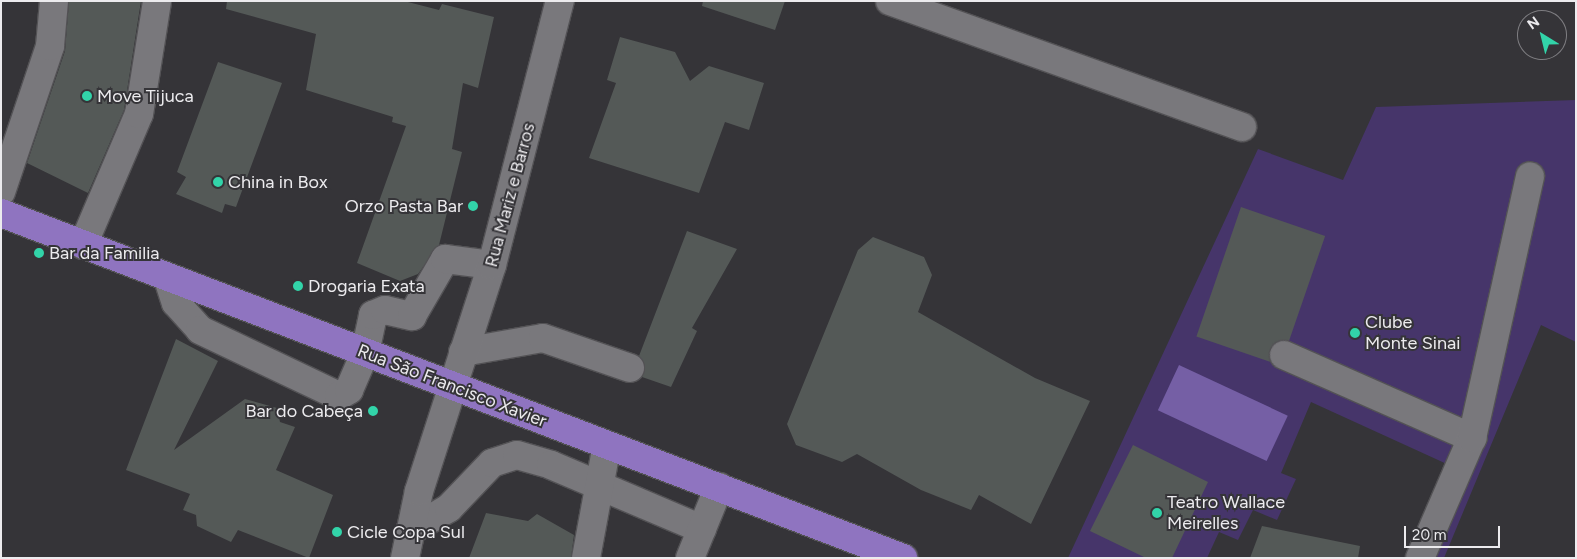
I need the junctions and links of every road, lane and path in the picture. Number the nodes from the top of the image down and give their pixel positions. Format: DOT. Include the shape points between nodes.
graph roads {
  1 [pos="54,1"];
  2 [pos="157,1"];
  3 [pos="560,1"];
  4 [pos="890,1"];
  5 [pos="1242,127"];
  6 [pos="1530,176"];
  7 [pos="1,192"];
  8 [pos="1,213"];
  9 [pos="83,245"];
  10 [pos="492,265"];
  11 [pos="168,279"];
  12 [pos="463,352"];
  13 [pos="365,353"];
  14 [pos="1284,355"];
  15 [pos="630,368"];
  16 [pos="451,387"];
  17 [pos="1472,438"];
  18 [pos="607,445"];
  19 [pos="719,488"];
  20 [pos="599,489"];
  21 [pos="702,529"];
  22 [pos="410,531"];
  23 [pos="405,558"];
  24 [pos="586,558"];
  25 [pos="690,558"];
  26 [pos="904,558"];
  27 [pos="1420,558"];
  1 -- 7 [label="street" via="50,46"];
  2 -- 9 [label="street" via="139,114"];
  3 -- 10 [label="street, Rua Mariz e Barros"];
  4 -- 5 [label="street"];
  6 -- 17 [label="street"];
  8 -- 9 [label="main road, Rua São Francisco Xavier"];
  9 -- 11 [label="main road, Rua São Francisco Xavier"];
  10 -- 12 [label="street, Rua Mariz e Barros"];
  10 -- 13 [label="street" via="445,259 412,316 385,310 373,315"];
  11 -- 13 [label="main road, Rua São Francisco Xavier"];
  11 -- 13 [label="street" via="176,303 200,330 330,394 339,396 349,390"];
  12 -- 15 [label="street" via="543,338"];
  12 -- 16 [label="street, Rua Mariz e Barros"];
  13 -- 16 [label="main road, Rua São Francisco Xavier"];
  14 -- 17 [label="street"];
  16 -- 18 [label="main road, Rua São Francisco Xavier"];
  16 -- 22 [label="street, Rua Mariz e Barros"];
  17 -- 27 [label="street"];
  18 -- 19 [label="main road, Rua São Francisco Xavier"];
  18 -- 20 [label="street"];
  19 -- 21 [label="street"];
  19 -- 26 [label="main road, Rua São Francisco Xavier"];
  20 -- 21 [label="street"];
  20 -- 22 [label="street" via="551,465 517,455 492,464 449,508"];
  20 -- 24 [label="street"];
  21 -- 25 [label="street"];
  22 -- 23 [label="street, Rua Mariz e Barros"];
}
